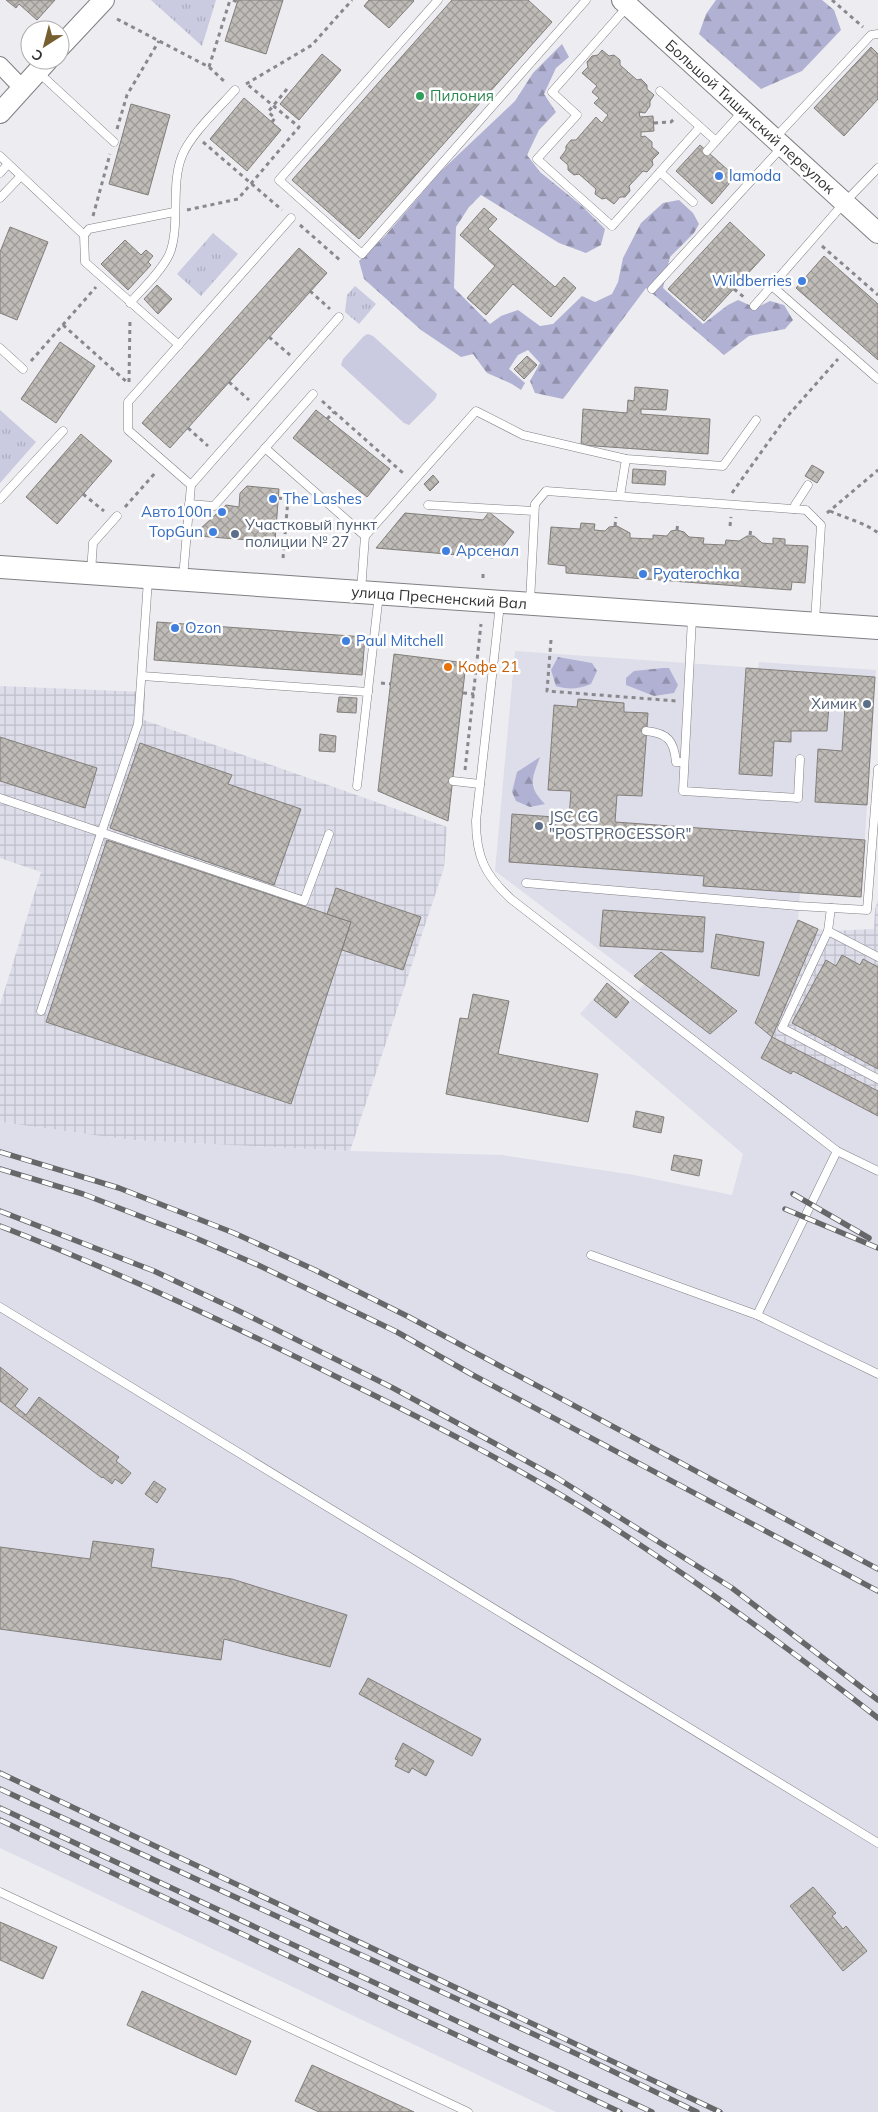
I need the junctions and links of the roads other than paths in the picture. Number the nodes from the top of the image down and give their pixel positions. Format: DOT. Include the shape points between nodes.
graph roads {
  1 [pos="104,0"];
  2 [pos="438,0"];
  3 [pos="586,0"];
  4 [pos="626,2"];
  5 [pos="875,34"];
  6 [pos="70,36"];
  7 [pos="0,65"];
  8 [pos="39,70"];
  9 [pos="47,70"];
  10 [pos="22,88"];
  11 [pos="235,90"];
  12 [pos="660,91"];
  13 [pos="744,110"];
  14 [pos="0,113"];
  15 [pos="700,127"];
  16 [pos="716,141"];
  17 [pos="114,142"];
  18 [pos="779,143"];
  19 [pos="707,151"];
  20 [pos="0,156"];
  21 [pos="8,164"];
  22 [pos="878,168"];
  23 [pos="660,172"];
  24 [pos="0,173"];
  25 [pos="21,176"];
  26 [pos="0,198"];
  27 [pos="693,202"];
  28 [pos="844,203"];
  29 [pos="174,212"];
  30 [pos="291,218"];
  31 [pos="878,233"];
  32 [pos="84,235"];
  33 [pos="772,286"];
  34 [pos="652,289"];
  35 [pos="130,303"];
  36 [pos="754,306"];
  37 [pos="340,317"];
  38 [pos="178,345"];
  39 [pos="0,348"];
  40 [pos="23,369"];
  41 [pos="878,379"];
  42 [pos="313,394"];
  43 [pos="756,420"];
  44 [pos="63,431"];
  45 [pos="265,448"];
  46 [pos="626,459"];
  47 [pos="191,485"];
  48 [pos="808,485"];
  49 [pos="620,496"];
  50 [pos="0,499"];
  51 [pos="189,504"];
  52 [pos="428,505"];
  53 [pos="795,509"];
  54 [pos="534,512"];
  55 [pos="115,518"];
  56 [pos="365,536"];
  57 [pos="0,567"];
  58 [pos="91,573"];
  59 [pos="148,578"];
  60 [pos="183,580"];
  61 [pos="370,593"];
  62 [pos="501,602"];
  63 [pos="530,604"];
  64 [pos="692,615"];
  65 [pos="815,623"];
  66 [pos="878,628"];
  67 [pos="142,676"];
  68 [pos="368,692"];
  69 [pos="646,731"];
  70 [pos="800,759"];
  71 [pos="684,762"];
  72 [pos="878,769"];
  73 [pos="453,781"];
  74 [pos="480,784"];
  75 [pos="357,786"];
  76 [pos="0,798"];
  77 [pos="101,832"];
  78 [pos="329,834"];
  79 [pos="526,882"];
  80 [pos="831,908"];
  81 [pos="828,930"];
  82 [pos="878,957"];
  83 [pos="41,1011"];
  84 [pos="878,1080"];
  85 [pos="837,1151"];
  86 [pos="878,1171"];
  87 [pos="592,1255"];
  88 [pos="0,1307"];
  89 [pos="757,1315"];
  90 [pos="878,1374"];
  91 [pos="878,1842"];
  92 [pos="0,1892"];
  93 [pos="468,2112"];
  1 -- 6 [label="street"];
  2 -- 3 [label="lane" via="279,180 362,254"];
  4 -- 13 [label="street, Большой Тишинский переулок"];
  4 -- 23 [label="lane" via="552,92 577,115 537,159 612,226"];
  5 -- 18 [label="lane"];
  7 -- 10 [label="street"];
  8 -- 10 [label="street"];
  9 -- 17 [label="lane"];
  10 -- 14 [label="street"];
  11 -- 29 [label="lane" via="182,156"];
  12 -- 15 [label="lane"];
  13 -- 16 [label="lane"];
  13 -- 18 [label="street, Большой Тишинский переулок"];
  15 -- 16 [label="lane"];
  15 -- 23 [label="lane"];
  16 -- 19 [label="lane"];
  18 -- 28 [label="street, Большой Тишинский переулок"];
  18 -- 34 [label="lane"];
  20 -- 21 [label="lane"];
  21 -- 24 [label="lane"];
  21 -- 25 [label="lane"];
  22 -- 28 [label="lane"];
  23 -- 27 [label="lane"];
  25 -- 26 [label="lane"];
  25 -- 32 [label="lane"];
  28 -- 31 [label="street, Большой Тишинский переулок"];
  28 -- 33 [label="lane"];
  29 -- 32 [label="lane" via="89,229"];
  29 -- 35 [label="lane" via="169,253"];
  30 -- 38 [label="lane"];
  32 -- 35 [label="lane" via="84,262"];
  33 -- 36 [label="lane"];
  33 -- 41 [label="lane"];
  35 -- 38 [label="lane"];
  37 -- 47 [label="lane"];
  38 -- 47 [label="lane" via="128,402 128,430"];
  39 -- 40 [label="lane"];
  42 -- 45 [label="lane"];
  43 -- 46 [label="lane" via="723,466"];
  44 -- 50 [label="lane"];
  45 -- 51 [label="lane" via="214,506"];
  45 -- 56 [label="lane"];
  46 -- 49 [label="lane"];
  46 -- 56 [label="lane" via="523,435 476,410"];
  47 -- 51 [label="lane"];
  48 -- 53 [label="lane"];
  49 -- 53 [label="lane"];
  49 -- 54 [label="lane" via="546,491 535,504"];
  51 -- 60 [label="lane"];
  52 -- 54 [label="lane"];
  53 -- 65 [label="lane" via="806,510 821,525"];
  54 -- 63 [label="lane"];
  55 -- 58 [label="lane" via="93,543"];
  56 -- 61 [label="lane"];
  57 -- 58 [label="main road, улица Пресненский Вал"];
  58 -- 59 [label="main road, улица Пресненский Вал"];
  59 -- 60 [label="main road, улица Пресненский Вал"];
  59 -- 67 [label="lane"];
  60 -- 61 [label="main road, улица Пресненский Вал"];
  61 -- 62 [label="main road, улица Пресненский Вал"];
  61 -- 68 [label="lane"];
  62 -- 63 [label="main road, улица Пресненский Вал"];
  62 -- 74 [label="lane"];
  63 -- 64 [label="main road, улица Пресненский Вал"];
  64 -- 65 [label="main road, улица Пресненский Вал"];
  64 -- 71 [label="lane"];
  65 -- 66 [label="main road, улица Пресненский Вал"];
  67 -- 68 [label="lane"];
  67 -- 77 [label="lane" via="138,724"];
  68 -- 75 [label="lane"];
  69 -- 71 [label="lane" via="666,736 675,746 676,762"];
  70 -- 71 [label="lane" via="798,798 682,791"];
  72 -- 80 [label="lane" via="867,910"];
  73 -- 74 [label="lane"];
  74 -- 85 [label="lane" via="476,840 484,868 494,884"];
  76 -- 77 [label="lane"];
  77 -- 78 [label="lane" via="304,901"];
  77 -- 83 [label="lane"];
  79 -- 80 [label="lane"];
  80 -- 81 [label="lane"];
  81 -- 82 [label="lane"];
  81 -- 84 [label="lane" via="782,1028"];
  85 -- 86 [label="lane"];
  85 -- 89 [label="lane"];
  87 -- 89 [label="lane"];
  88 -- 91 [label="lane"];
  89 -- 90 [label="lane"];
  92 -- 93 [label="lane"];
}
